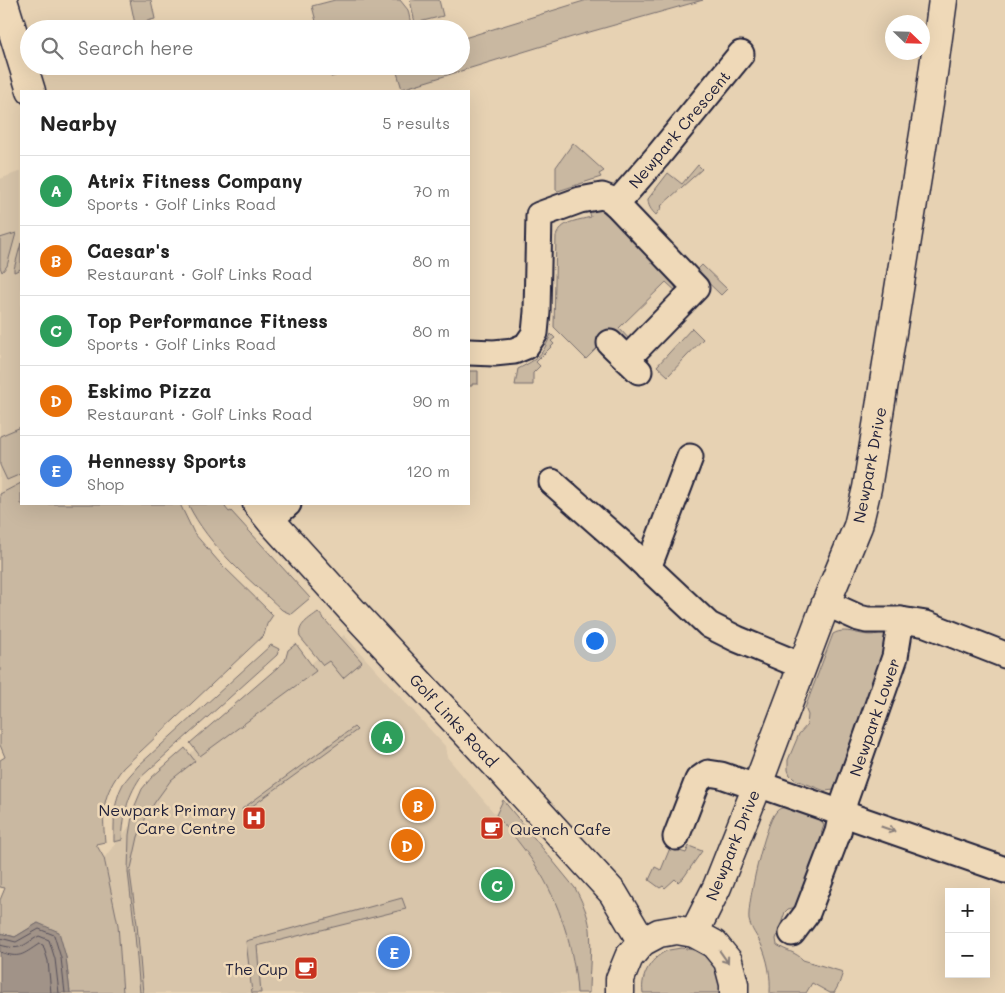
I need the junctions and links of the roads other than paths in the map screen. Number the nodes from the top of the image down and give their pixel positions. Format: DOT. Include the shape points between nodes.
graph roads {
  1 [pos="2,0"];
  2 [pos="943,0"];
  3 [pos="742,54"];
  4 [pos="20,56"];
  5 [pos="26,75"];
  6 [pos="31,90"];
  7 [pos="616,204"];
  8 [pos="610,342"];
  9 [pos="470,352"];
  10 [pos="690,457"];
  11 [pos="552,482"];
  12 [pos="272,509"];
  13 [pos="648,568"];
  14 [pos="826,603"];
  15 [pos="901,620"];
  16 [pos="1005,655"];
  17 [pos="802,666"];
  18 [pos="757,785"];
  19 [pos="841,814"];
  20 [pos="676,837"];
  21 [pos="1005,870"];
  22 [pos="694,933"];
  23 [pos="792,933"];
  24 [pos="642,942"];
  25 [pos="620,993"];
  26 [pos="734,993"];
  1 -- 4 [label="street"];
  2 -- 14 [label="street, Newpark Drive" via="867,488 858,526"];
  3 -- 7 [label="street, Newpark Crescent"];
  5 -- 6 [label="street"];
  7 -- 8 [label="street, Newpark Crescent" via="696,288 633,365"];
  7 -- 9 [label="street, Newpark Crescent" via="602,196 580,200 539,215 534,333 526,346 514,351"];
  10 -- 13 [label="street"];
  11 -- 13 [label="street"];
  12 -- 24 [label="street, Golf Links Road" via="358,617 613,893"];
  13 -- 17 [label="street" via="709,625"];
  14 -- 15 [label="street" via="867,620"];
  14 -- 17 [label="street, Newpark Drive"];
  15 -- 16 [label="street" via="926,624"];
  15 -- 19 [label="street, Newpark Lower" via="895,657"];
  17 -- 18 [label="street, Newpark Drive"];
  18 -- 19 [label="street"];
  18 -- 20 [label="street" via="708,773 698,780"];
  18 -- 22 [label="street, Newpark Drive" via="717,887"];
  19 -- 21 [label="street, one-way"];
  19 -- 23 [label="street, Newpark Lower" via="838,832 808,913"];
  22 -- 24 [label="street" via="677,930 659,933"];
  22 -- 26 [label="street, one-way" via="714,944 728,961"];
  24 -- 25 [label="street" via="629,957 620,979"];
}
